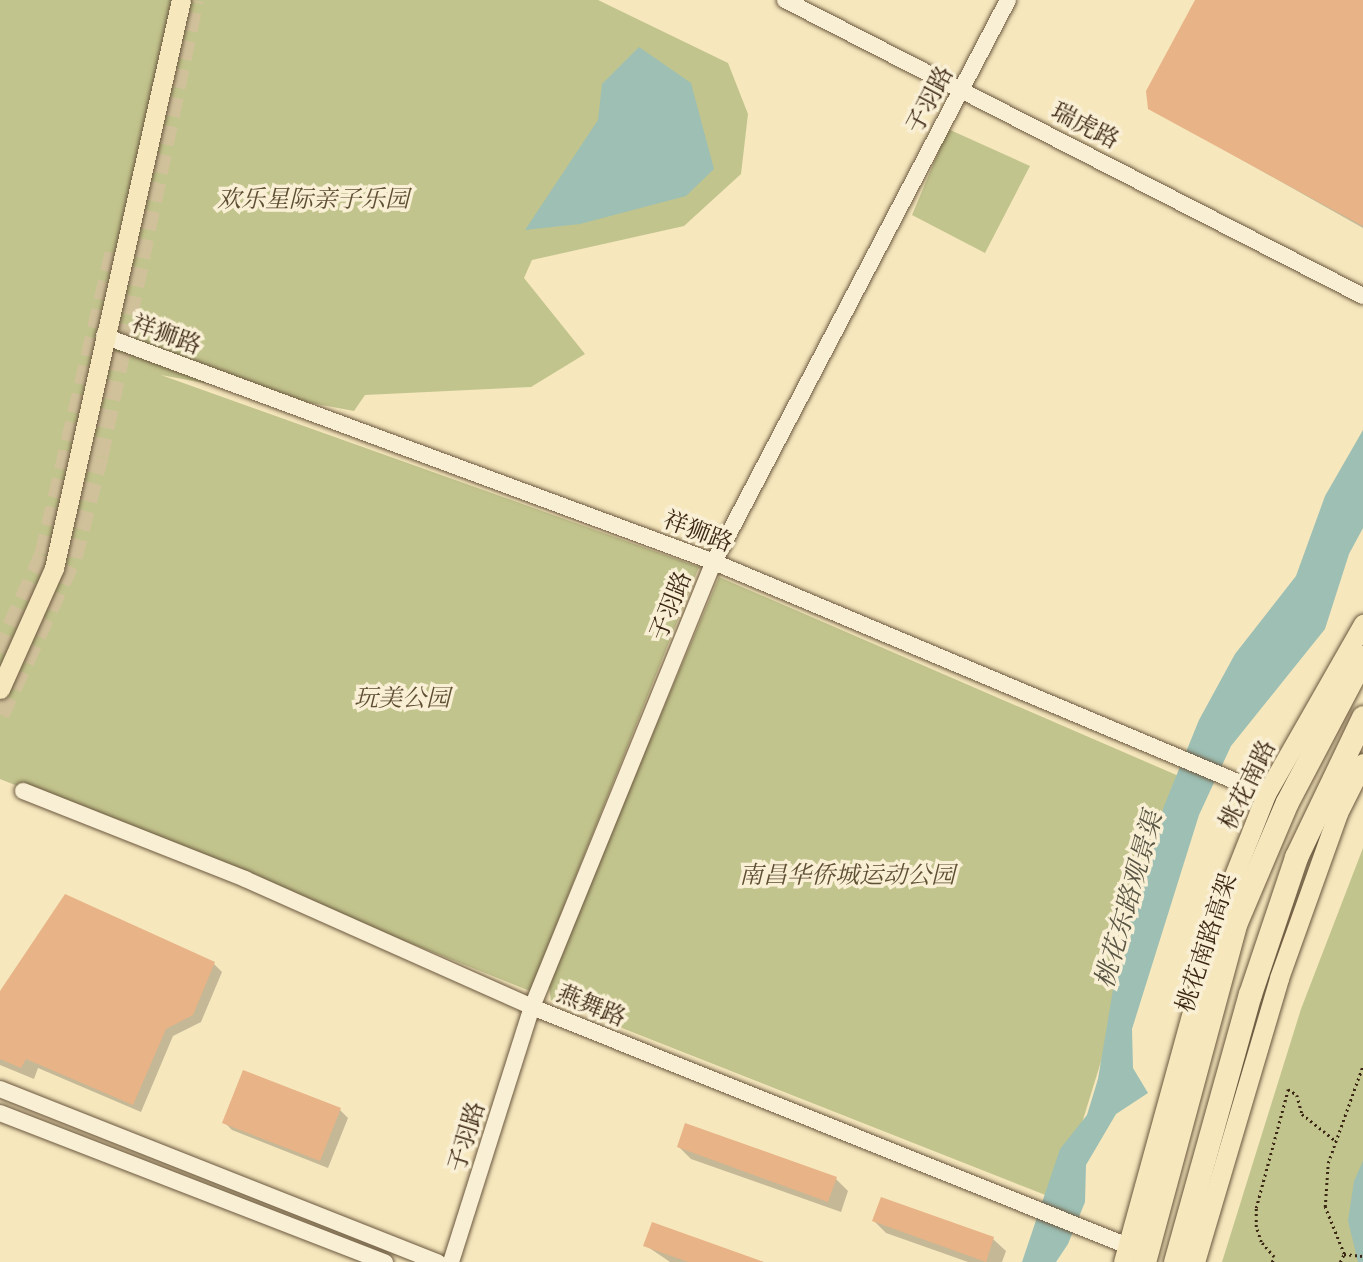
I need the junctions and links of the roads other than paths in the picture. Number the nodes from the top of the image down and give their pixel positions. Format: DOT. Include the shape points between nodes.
graph roads {
  1 [pos="181,0"];
  2 [pos="785,0"];
  3 [pos="1007,0"];
  4 [pos="961,88"];
  5 [pos="1363,296"];
  6 [pos="104,336"];
  7 [pos="714,562"];
  8 [pos="1363,624"];
  9 [pos="1363,657"];
  10 [pos="0,689"];
  11 [pos="1363,717"];
  12 [pos="1363,764"];
  13 [pos="23,792"];
  14 [pos="1266,794"];
  15 [pos="531,1007"];
  16 [pos="0,1089"];
  17 [pos="0,1113"];
  18 [pos="1135,1256"];
  19 [pos="384,1262"];
  20 [pos="438,1262"];
  21 [pos="451,1262"];
  22 [pos="1175,1262"];
  23 [pos="1195,1262"];
  1 -- 6 [label="main road"];
  2 -- 4 [label="street, 瑞虎路"];
  3 -- 4 [label="street, 子羽路"];
  4 -- 5 [label="street, 瑞虎路"];
  4 -- 7 [label="street, 子羽路"];
  6 -- 7 [label="street, 祥狮路"];
  6 -- 10 [label="main road" via="54,568"];
  7 -- 14 [label="street, 祥狮路"];
  7 -- 15 [label="street, 子羽路"];
  8 -- 14 [label="main road, 桃花南路"];
  9 -- 18 [label="highway, 桃花南路高架" via="1287,802 1236,922"];
  11 -- 22 [label="highway" via="1296,857 1250,993"];
  12 -- 23 [label="main road" via="1338,813 1279,978"];
  13 -- 15 [label="street, 燕舞路" via="244,879"];
  14 -- 18 [label="main road, 桃花南路" via="1219,914"];
  15 -- 18 [label="street, 燕舞路" via="1033,1206 1095,1232"];
  15 -- 21 [label="street, 子羽路"];
  16 -- 20 [label="street"];
  17 -- 19 [label="street"];
}
